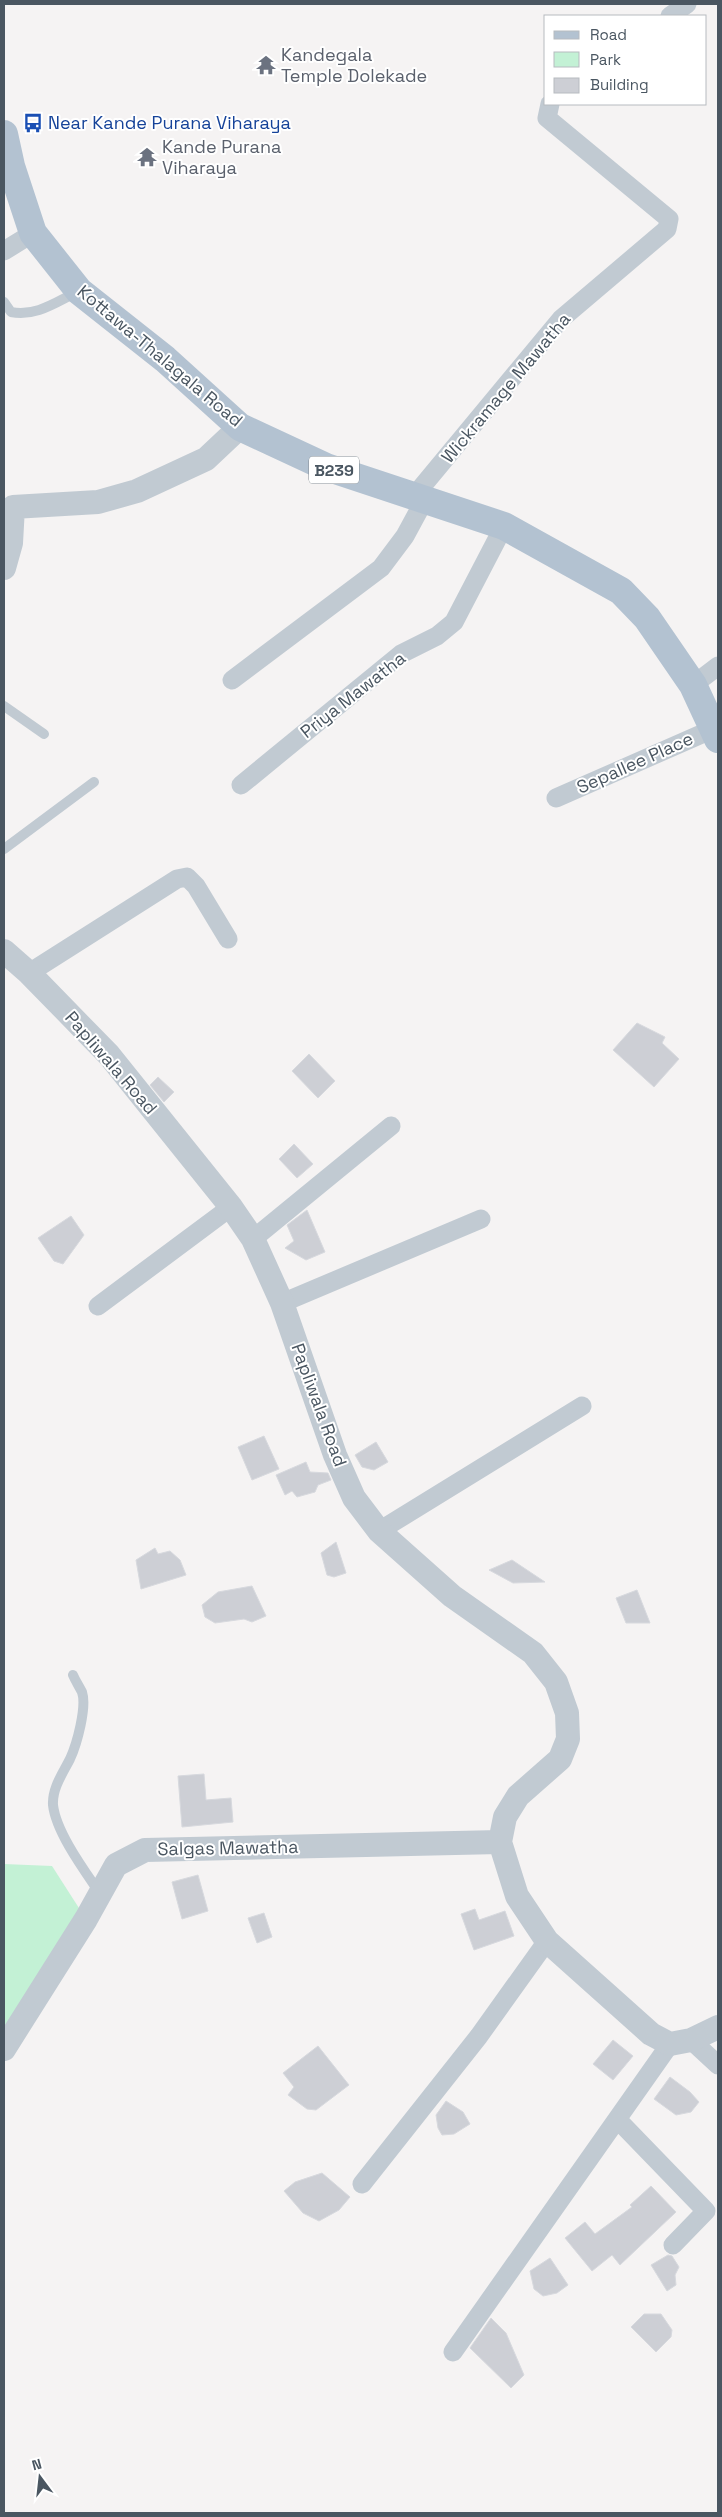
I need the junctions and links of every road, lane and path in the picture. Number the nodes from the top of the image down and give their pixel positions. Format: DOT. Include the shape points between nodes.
graph roads {
  1 [pos="687,4"];
  2 [pos="671,15"];
  3 [pos="550,105"];
  4 [pos="4,134"];
  5 [pos="33,233"];
  6 [pos="4,250"];
  7 [pos="79,291"];
  8 [pos="4,302"];
  9 [pos="240,427"];
  10 [pos="420,497"];
  11 [pos="8,507"];
  12 [pos="504,526"];
  13 [pos="4,568"];
  14 [pos="718,666"];
  15 [pos="232,680"];
  16 [pos="693,685"];
  17 [pos="4,706"];
  18 [pos="44,734"];
  19 [pos="716,734"];
  20 [pos="94,782"];
  21 [pos="241,785"];
  22 [pos="556,798"];
  23 [pos="4,849"];
  24 [pos="228,939"];
  25 [pos="4,952"];
  26 [pos="29,973"];
  27 [pos="391,1126"];
  28 [pos="231,1207"];
  29 [pos="481,1219"];
  30 [pos="253,1239"];
  31 [pos="282,1303"];
  32 [pos="98,1306"];
  33 [pos="582,1406"];
  34 [pos="379,1531"];
  35 [pos="72,1675"];
  36 [pos="500,1842"];
  37 [pos="100,1893"];
  38 [pos="547,1941"];
  39 [pos="718,2027"];
  40 [pos="681,2042"];
  41 [pos="4,2049"];
  42 [pos="718,2065"];
  43 [pos="617,2119"];
  44 [pos="362,2184"];
  45 [pos="673,2246"];
  46 [pos="453,2352"];
  1 -- 2 [label="street"];
  3 -- 10 [label="street, Wickramage Mawatha" via="547,118 669,220 667,229 561,319"];
  4 -- 5 [label="main road, Kottawa-Thalagala Road / B239"];
  5 -- 6 [label="street"];
  5 -- 7 [label="main road, Kottawa-Thalagala Road / B239"];
  7 -- 8 [label="lane" via="38,312 11,312"];
  7 -- 9 [label="main road, Kottawa-Thalagala Road / B239" via="165,359"];
  9 -- 10 [label="main road, Kottawa-Thalagala Road / B239" via="326,467"];
  9 -- 11 [label="street" via="206,459 137,491 98,502"];
  10 -- 12 [label="main road, Kottawa-Thalagala Road / B239"];
  10 -- 15 [label="street" via="405,536 381,568"];
  11 -- 13 [label="street" via="11,542"];
  12 -- 16 [label="main road, Kottawa-Thalagala Road / B239" via="621,591 647,618"];
  12 -- 21 [label="street, Priya Mawatha" via="454,622 437,636 402,654"];
  14 -- 16 [label="street"];
  16 -- 19 [label="main road, Kottawa-Thalagala Road / B239"];
  17 -- 18 [label="lane"];
  19 -- 22 [label="street, Sepallee Place"];
  20 -- 23 [label="lane"];
  24 -- 26 [label="street" via="196,886 187,877 177,879"];
  25 -- 26 [label="street, Papliwala Road"];
  26 -- 28 [label="street, Papliwala Road" via="109,1055"];
  27 -- 30 [label="street"];
  28 -- 30 [label="street, Papliwala Road"];
  28 -- 32 [label="street"];
  29 -- 31 [label="street"];
  30 -- 31 [label="street, Papliwala Road"];
  31 -- 34 [label="street, Papliwala Road" via="335,1455 354,1498"];
  33 -- 34 [label="street"];
  34 -- 36 [label="street, Papliwala Road" via="452,1596 533,1653 556,1682 567,1714 568,1739 560,1759 518,1796 504,1817"];
  35 -- 37 [label="lane" via="82,1693 81,1728 57,1783 53,1804 58,1821 83,1869"];
  36 -- 37 [label="street, Salgas Mawatha" via="145,1850 116,1865"];
  36 -- 38 [label="street" via="517,1896"];
  37 -- 41 [label="street, Salgas Mawatha"];
  38 -- 40 [label="street" via="651,2034"];
  38 -- 44 [label="street" via="479,2036"];
  39 -- 40 [label="street"];
  40 -- 42 [label="street"];
  40 -- 43 [label="street"];
  43 -- 45 [label="street" via="706,2211"];
  43 -- 46 [label="street"];
}
